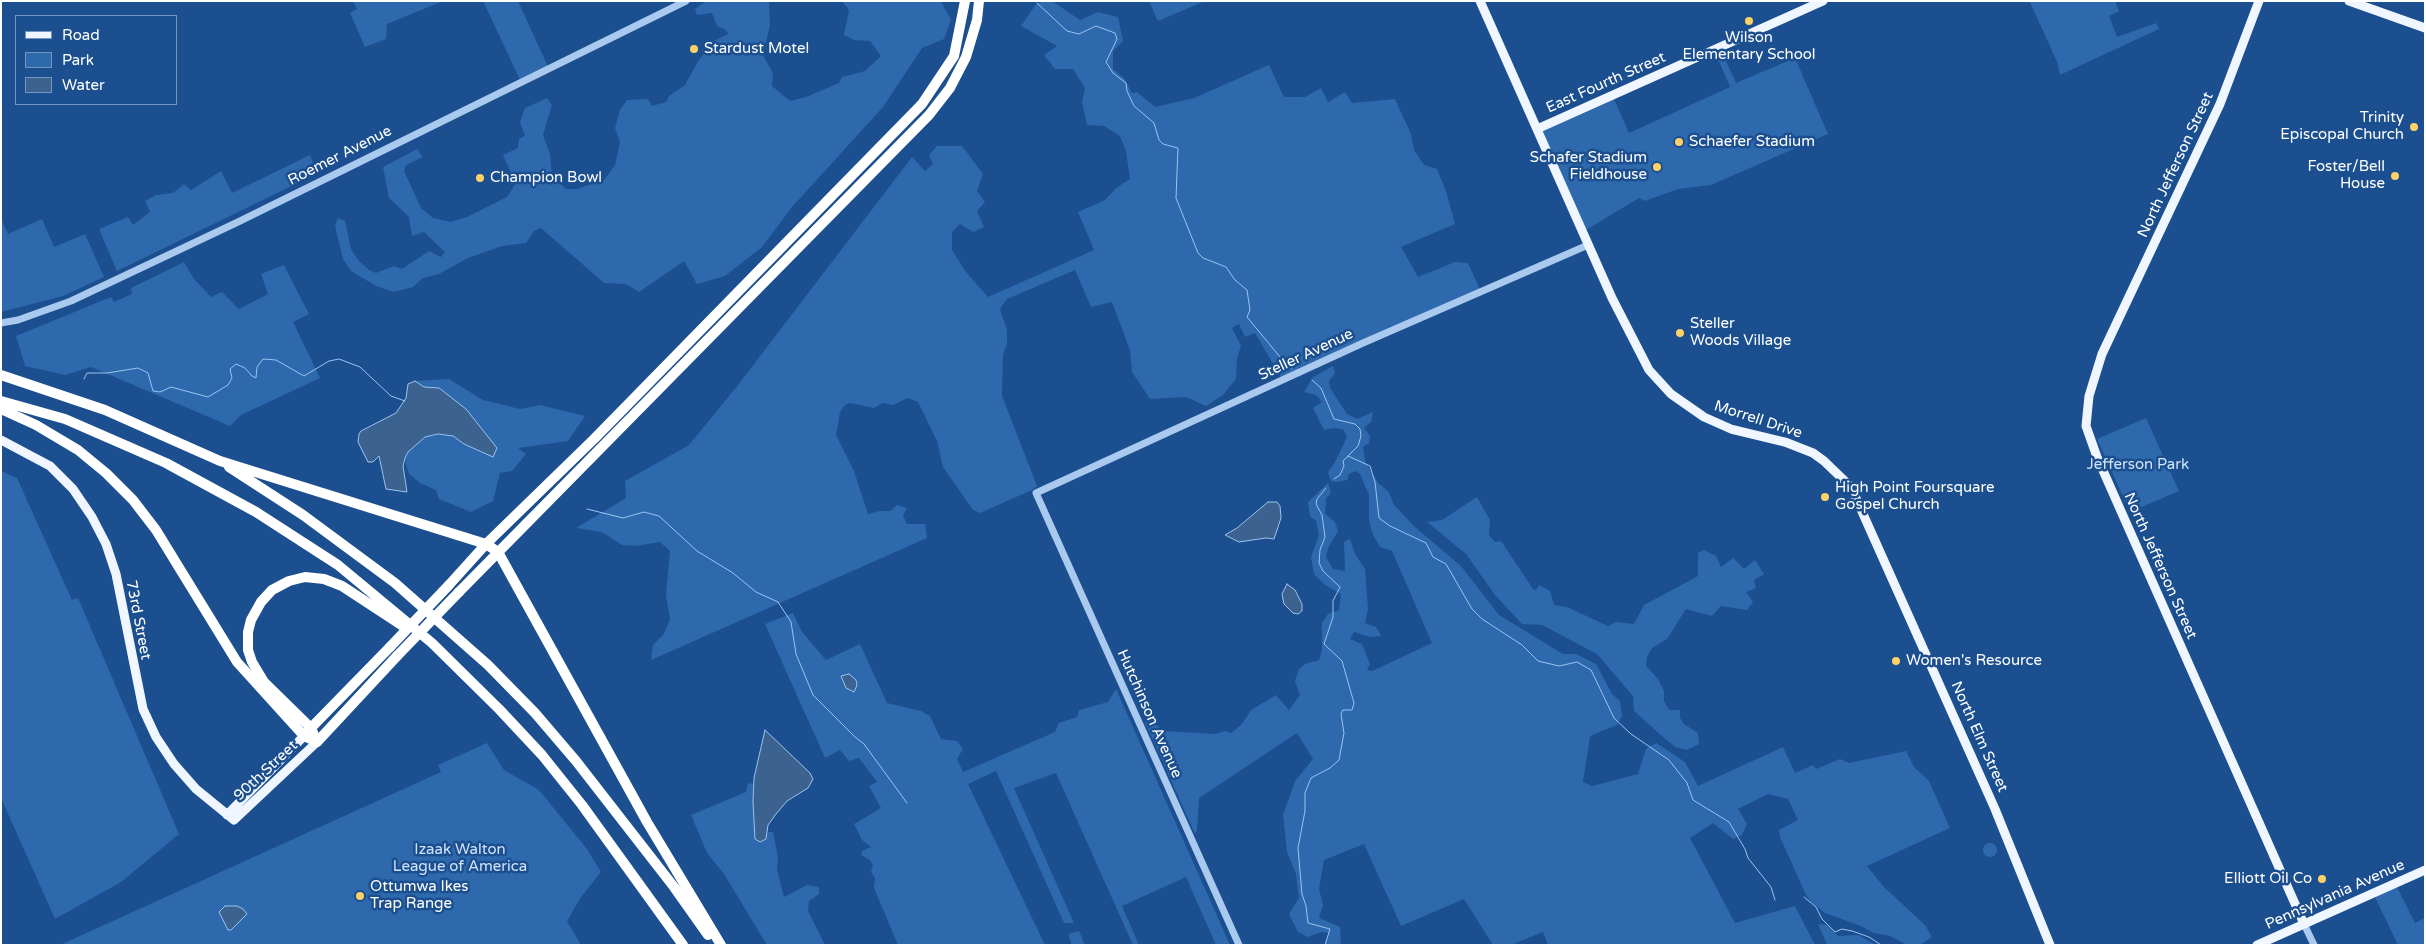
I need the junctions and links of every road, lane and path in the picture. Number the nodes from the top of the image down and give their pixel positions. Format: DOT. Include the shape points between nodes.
graph roads {
  1 [pos="686,1"];
  2 [pos="965,1"];
  3 [pos="979,1"];
  4 [pos="1480,1"];
  5 [pos="1823,1"];
  6 [pos="2259,1"];
  7 [pos="2349,1"];
  8 [pos="2425,28"];
  9 [pos="1537,129"];
  10 [pos="1588,244"];
  11 [pos="1,323"];
  12 [pos="1,375"];
  13 [pos="1,401"];
  14 [pos="1,409"];
  15 [pos="1,440"];
  16 [pos="220,460"];
  17 [pos="1831,467"];
  18 [pos="1036,493"];
  19 [pos="486,544"];
  20 [pos="498,552"];
  21 [pos="432,643"];
  22 [pos="308,732"];
  23 [pos="317,742"];
  24 [pos="230,818"];
  25 [pos="2425,870"];
  26 [pos="2304,924"];
  27 [pos="683,945"];
  28 [pos="715,945"];
  29 [pos="721,945"];
  30 [pos="1239,945"];
  31 [pos="2050,945"];
  32 [pos="2257,945"];
  33 [pos="2314,945"];
  1 -- 11 [label="street, Roemer Avenue" via="71,301"];
  2 -- 19 [label="highway" via="954,56 922,104"];
  3 -- 20 [label="highway" via="966,57 950,88 929,115"];
  4 -- 9 [label="main road, Morrell Drive"];
  5 -- 9 [label="main road, East Fourth Street"];
  6 -- 26 [label="main road, North Jefferson Street" via="2220,104 2102,354 2089,396 2086,426 2099,462"];
  7 -- 8 [label="main road"];
  9 -- 10 [label="main road, Morrell Drive"];
  10 -- 17 [label="main road, Morrell Drive" via="1633,342 1649,370 1671,394 1704,417 1731,429 1794,445 1813,453"];
  10 -- 18 [label="street, Steller Avenue"];
  12 -- 16 [label="highway" via="105,410"];
  13 -- 21 [label="highway" via="64,419 158,459 256,512 338,564"];
  14 -- 22 [label="highway" via="36,424 78,450 133,500 156,530 237,662"];
  15 -- 24 [label="main road, 73rd Street" via="50,466 73,488 92,516 116,574 143,708 156,737 196,789"];
  16 -- 19 [label="highway"];
  16 -- 28 [label="highway" via="303,515 395,583 488,665 576,761"];
  17 -- 31 [label="main road, North Elm Street" via="1850,487 1861,507 2000,819"];
  18 -- 30 [label="street, Hutchinson Avenue"];
  19 -- 20 [label="highway"];
  19 -- 22 [label="highway, bridge"];
  20 -- 23 [label="highway, bridge"];
  20 -- 29 [label="highway" via="647,822"];
  21 -- 22 [label="highway" via="342,586 324,579 296,579 272,590 251,620 248,638 250,657 264,682"];
  21 -- 27 [label="highway" via="542,755"];
  22 -- 23 [label="highway"];
  22 -- 24 [label="main road, 90th Street"];
  23 -- 24 [label="main road, 90th Street"];
  25 -- 26 [label="main road, Pennsylvania Avenue"];
  26 -- 32 [label="main road, Pennsylvania Avenue"];
  26 -- 33 [label="street, North Jefferson Street"];
}
